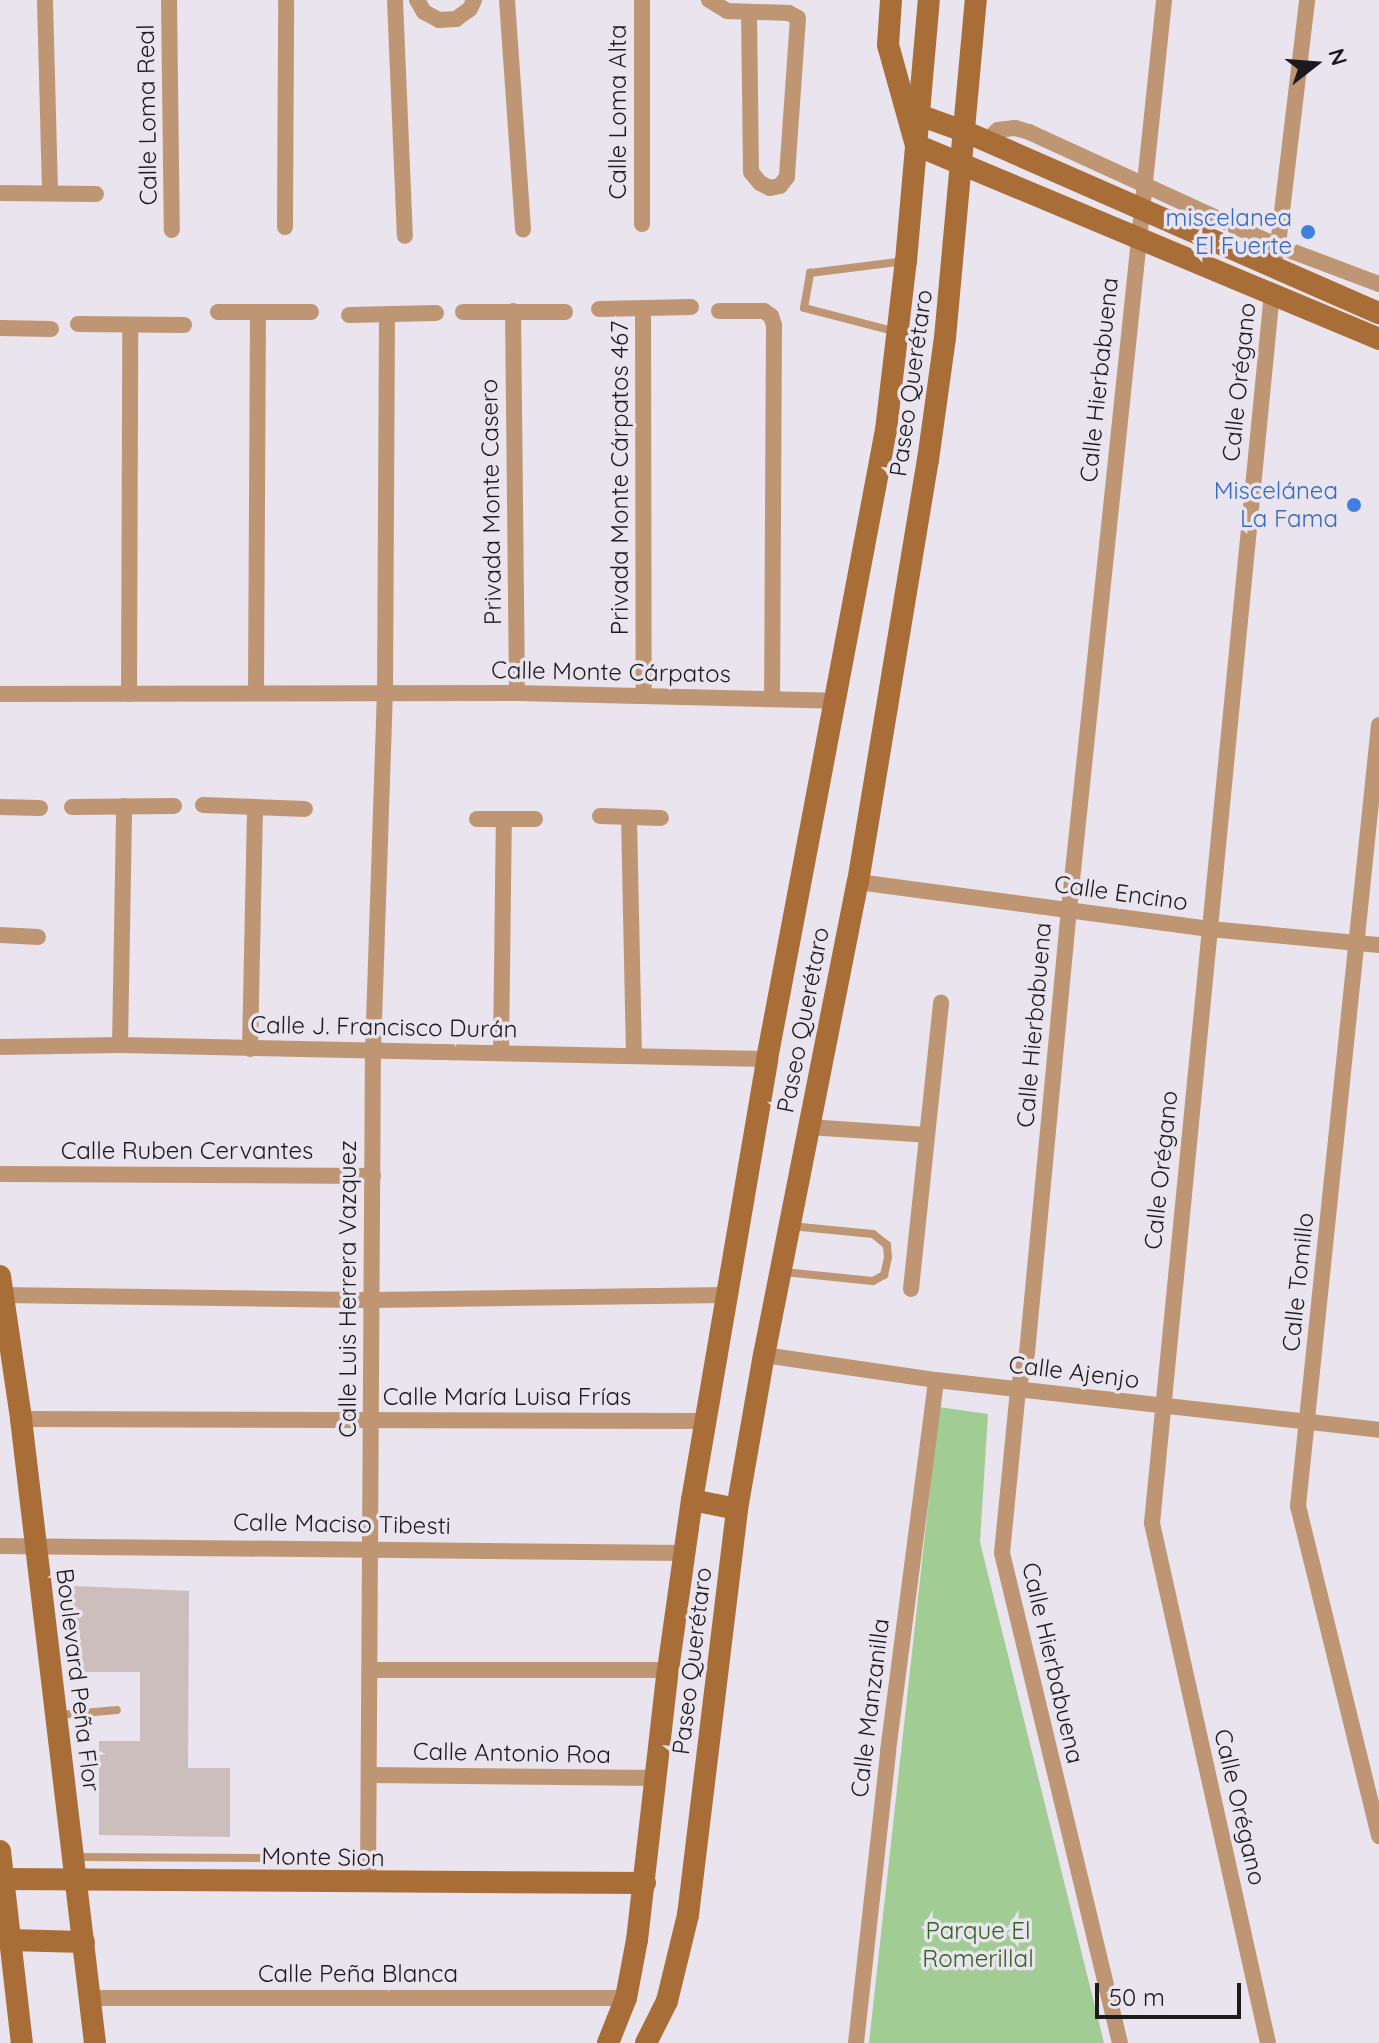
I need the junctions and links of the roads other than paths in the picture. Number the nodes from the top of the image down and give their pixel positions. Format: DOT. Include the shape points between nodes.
graph roads {
  1 [pos="45,0"];
  2 [pos="169,0"];
  3 [pos="286,0"];
  4 [pos="395,0"];
  5 [pos="417,0"];
  6 [pos="474,0"];
  7 [pos="507,0"];
  8 [pos="642,0"];
  9 [pos="709,0"];
  10 [pos="891,0"];
  11 [pos="929,0"];
  12 [pos="976,0"];
  13 [pos="1164,0"];
  14 [pos="1307,0"];
  15 [pos="749,13"];
  16 [pos="919,115"];
  17 [pos="976,137"];
  18 [pos="916,145"];
  19 [pos="963,163"];
  20 [pos="1144,185"];
  21 [pos="0,193"];
  22 [pos="50,193"];
  23 [pos="96,194"];
  24 [pos="1141,211"];
  25 [pos="642,224"];
  26 [pos="285,227"];
  27 [pos="523,229"];
  28 [pos="172,230"];
  29 [pos="1138,235"];
  30 [pos="405,236"];
  31 [pos="1276,257"];
  32 [pos="906,261"];
  33 [pos="1379,284"];
  34 [pos="1272,292"];
  35 [pos="691,307"];
  36 [pos="643,308"];
  37 [pos="599,309"];
  38 [pos="513,311"];
  39 [pos="719,311"];
  40 [pos="218,312"];
  41 [pos="311,312"];
  42 [pos="463,312"];
  43 [pos="565,312"];
  44 [pos="258,313"];
  45 [pos="436,313"];
  46 [pos="1379,313"];
  47 [pos="349,315"];
  48 [pos="387,315"];
  49 [pos="78,324"];
  50 [pos="130,325"];
  51 [pos="184,325"];
  52 [pos="0,328"];
  53 [pos="51,329"];
  54 [pos="898,333"];
  55 [pos="1379,339"];
  56 [pos="256,691"];
  57 [pos="517,693"];
  58 [pos="0,694"];
  59 [pos="129,694"];
  60 [pos="385,696"];
  61 [pos="644,696"];
  62 [pos="772,699"];
  63 [pos="836,701"];
  64 [pos="1379,725"];
  65 [pos="203,805"];
  66 [pos="124,806"];
  67 [pos="174,806"];
  68 [pos="0,807"];
  69 [pos="72,807"];
  70 [pos="255,807"];
  71 [pos="40,808"];
  72 [pos="305,809"];
  73 [pos="600,816"];
  74 [pos="629,817"];
  75 [pos="661,818"];
  76 [pos="477,819"];
  77 [pos="535,819"];
  78 [pos="504,820"];
  79 [pos="858,882"];
  80 [pos="1069,909"];
  81 [pos="1210,929"];
  82 [pos="0,935"];
  83 [pos="38,937"];
  84 [pos="1357,945"];
  85 [pos="1379,945"];
  86 [pos="941,1003"];
  87 [pos="120,1045"];
  88 [pos="0,1047"];
  89 [pos="250,1049"];
  90 [pos="373,1052"];
  91 [pos="501,1053"];
  92 [pos="634,1055"];
  93 [pos="767,1059"];
  94 [pos="808,1127"];
  95 [pos="927,1135"];
  96 [pos="0,1174"];
  97 [pos="373,1176"];
  98 [pos="789,1226"];
  99 [pos="780,1271"];
  100 [pos="1,1288"];
  101 [pos="911,1289"];
  102 [pos="728,1295"];
  103 [pos="373,1300"];
  104 [pos="764,1355"];
  105 [pos="936,1380"];
  106 [pos="1018,1389"];
  107 [pos="1161,1407"];
  108 [pos="21,1419"];
  109 [pos="371,1421"];
  110 [pos="705,1421"];
  111 [pos="1307,1424"];
  112 [pos="1379,1430"];
  113 [pos="692,1500"];
  114 [pos="737,1509"];
  115 [pos="0,1546"];
  116 [pos="35,1546"];
  117 [pos="372,1548"];
  118 [pos="684,1553"];
  119 [pos="370,1670"];
  120 [pos="668,1670"];
  121 [pos="117,1710"];
  122 [pos="55,1715"];
  123 [pos="370,1775"];
  124 [pos="655,1778"];
  125 [pos="1379,1836"];
  126 [pos="0,1851"];
  127 [pos="283,1858"];
  128 [pos="76,1868"];
  129 [pos="2,1879"];
  130 [pos="645,1883"];
  131 [pos="368,1884"];
  132 [pos="9,1940"];
  133 [pos="84,1942"];
  134 [pos="89,1998"];
  135 [pos="626,1998"];
  136 [pos="8,1999"];
  137 [pos="22,2043"];
  138 [pos="95,2043"];
  139 [pos="608,2043"];
  140 [pos="646,2043"];
  141 [pos="856,2043"];
  142 [pos="1120,2043"];
  143 [pos="1268,2043"];
  1 -- 22 [label="street"];
  2 -- 28 [label="street, Calle Loma Real"];
  3 -- 26 [label="street"];
  4 -- 30 [label="street"];
  5 -- 6 [label="street" via="424,12 439,20 456,19"];
  7 -- 27 [label="street"];
  8 -- 25 [label="street, Calle Loma Alta"];
  9 -- 15 [label="street" via="727,11"];
  10 -- 18 [label="main road" via="888,45"];
  11 -- 16 [label="main road, Paseo Querétaro"];
  12 -- 17 [label="main road, Paseo Querétaro"];
  13 -- 20 [label="street, Calle Hierbabuena"];
  14 -- 31 [label="street"];
  15 -- 15 [label="street" via="789,13 798,18 787,177 770,188 751,172"];
  16 -- 17 [label="main road"];
  16 -- 18 [label="main road, Paseo Querétaro"];
  17 -- 19 [label="main road, Paseo Querétaro"];
  17 -- 20 [label="street" via="1015,128"];
  17 -- 24 [label="main road"];
  18 -- 19 [label="main road"];
  18 -- 32 [label="main road, Paseo Querétaro"];
  19 -- 29 [label="main road"];
  19 -- 79 [label="main road, Paseo Querétaro" via="928,460"];
  20 -- 24 [label="street, Calle Hierbabuena"];
  20 -- 31 [label="street"];
  21 -- 22 [label="street"];
  22 -- 23 [label="street"];
  24 -- 29 [label="street, Calle Hierbabuena"];
  24 -- 31 [label="main road"];
  29 -- 34 [label="main road"];
  29 -- 80 [label="street, Calle Hierbabuena"];
  31 -- 33 [label="street"];
  31 -- 46 [label="main road"];
  32 -- 54 [label="main road, Paseo Querétaro"];
  32 -- 54 [label="lane" via="810,273 804,308"];
  34 -- 55 [label="main road"];
  34 -- 81 [label="street, Calle Orégano"];
  35 -- 36 [label="street, Privada Monte Cárpatos 467"];
  36 -- 37 [label="street, Privada Monte Cárpatos 467"];
  36 -- 61 [label="street, Privada Monte Cárpatos 467"];
  38 -- 42 [label="street"];
  38 -- 43 [label="street"];
  38 -- 57 [label="street, Privada Monte Casero"];
  39 -- 62 [label="street" via="764,311 774,325"];
  40 -- 44 [label="street"];
  41 -- 44 [label="street"];
  44 -- 56 [label="street"];
  45 -- 48 [label="street"];
  47 -- 48 [label="street"];
  48 -- 60 [label="street"];
  49 -- 50 [label="street"];
  50 -- 51 [label="street"];
  50 -- 59 [label="street"];
  52 -- 53 [label="street"];
  54 -- 63 [label="main road, Paseo Querétaro" via="886,430"];
  56 -- 59 [label="street, Calle Monte Cárpatos"];
  56 -- 60 [label="street, Calle Monte Cárpatos"];
  57 -- 60 [label="street, Calle Monte Cárpatos"];
  57 -- 61 [label="street, Calle Monte Cárpatos"];
  58 -- 59 [label="street, Calle Monte Cárpatos"];
  60 -- 90 [label="street, Calle Luis Herrera Vazquez"];
  61 -- 62 [label="street, Calle Monte Cárpatos"];
  62 -- 63 [label="street, Calle Monte Cárpatos"];
  63 -- 93 [label="main road, Paseo Querétaro"];
  64 -- 84 [label="street, Calle Tomillo"];
  65 -- 70 [label="street"];
  66 -- 67 [label="street"];
  66 -- 69 [label="street"];
  66 -- 87 [label="street"];
  68 -- 71 [label="street"];
  70 -- 72 [label="street"];
  70 -- 89 [label="street"];
  73 -- 74 [label="street"];
  74 -- 75 [label="street"];
  74 -- 92 [label="street"];
  76 -- 78 [label="street"];
  77 -- 78 [label="street"];
  78 -- 91 [label="street"];
  79 -- 80 [label="street, Calle Encino"];
  79 -- 94 [label="main road, Paseo Querétaro"];
  80 -- 81 [label="street, Calle Encino"];
  80 -- 106 [label="street, Calle Hierbabuena" via="1027,1353"];
  81 -- 84 [label="street, Calle Encino"];
  81 -- 107 [label="street, Calle Orégano"];
  82 -- 83 [label="street"];
  84 -- 85 [label="street, Calle Encino"];
  84 -- 111 [label="street, Calle Tomillo"];
  86 -- 95 [label="street"];
  87 -- 88 [label="street, Calle J. Francisco Durán"];
  87 -- 89 [label="street, Calle J. Francisco Durán"];
  89 -- 90 [label="street, Calle J. Francisco Durán"];
  90 -- 91 [label="street, Calle J. Francisco Durán"];
  90 -- 97 [label="street, Calle Luis Herrera Vazquez"];
  91 -- 92 [label="street, Calle J. Francisco Durán"];
  92 -- 93 [label="street, Calle J. Francisco Durán"];
  93 -- 102 [label="main road, Paseo Querétaro"];
  94 -- 95 [label="street"];
  94 -- 98 [label="main road, Paseo Querétaro"];
  95 -- 101 [label="street"];
  96 -- 97 [label="street, Calle Ruben Cervantes"];
  97 -- 103 [label="street, Calle Luis Herrera Vazquez"];
  98 -- 99 [label="main road, Paseo Querétaro"];
  98 -- 99 [label="lane" via="882,1238 887,1245 885,1271 873,1281 857,1282"];
  99 -- 104 [label="main road, Paseo Querétaro"];
  100 -- 103 [label="street"];
  100 -- 108 [label="main road, Boulevard Peña Flor"];
  102 -- 103 [label="street"];
  102 -- 110 [label="main road, Paseo Querétaro"];
  103 -- 109 [label="street, Calle Luis Herrera Vazquez"];
  104 -- 105 [label="street, Calle Ajenjo"];
  104 -- 114 [label="main road, Paseo Querétaro"];
  105 -- 106 [label="street, Calle Ajenjo"];
  105 -- 141 [label="street, Calle Manzanilla"];
  106 -- 107 [label="street, Calle Ajenjo"];
  106 -- 142 [label="street, Calle Hierbabuena" via="1002,1553"];
  107 -- 111 [label="street, Calle Ajenjo"];
  107 -- 143 [label="street, Calle Orégano" via="1152,1523"];
  108 -- 109 [label="street, Calle María Luisa Frías"];
  108 -- 116 [label="main road, Boulevard Peña Flor"];
  109 -- 110 [label="street, Calle María Luisa Frías"];
  109 -- 117 [label="street, Calle Luis Herrera Vazquez"];
  110 -- 113 [label="main road, Paseo Querétaro"];
  111 -- 112 [label="street, Calle Ajenjo"];
  111 -- 125 [label="street, Calle Tomillo" via="1298,1506"];
  113 -- 114 [label="main road"];
  113 -- 118 [label="main road, Paseo Querétaro"];
  114 -- 140 [label="main road, Paseo Querétaro" via="688,1915 667,2001"];
  115 -- 116 [label="street, Calle Maciso Tibesti"];
  116 -- 117 [label="street, Calle Maciso Tibesti"];
  116 -- 122 [label="main road, Boulevard Peña Flor"];
  117 -- 118 [label="street, Calle Maciso Tibesti"];
  117 -- 119 [label="street, Calle Luis Herrera Vazquez"];
  118 -- 120 [label="main road, Paseo Querétaro"];
  119 -- 120 [label="street"];
  119 -- 123 [label="street, Calle Luis Herrera Vazquez"];
  120 -- 124 [label="main road, Paseo Querétaro"];
  121 -- 122 [label="lane"];
  122 -- 128 [label="main road, Boulevard Peña Flor"];
  123 -- 124 [label="street, Calle Antonio Roa"];
  123 -- 131 [label="street, Calle Luis Herrera Vazquez"];
  124 -- 130 [label="main road, Paseo Querétaro"];
  126 -- 129 [label="main road"];
  127 -- 128 [label="lane"];
  128 -- 129 [label="main road, Monte Sion"];
  128 -- 131 [label="main road, Monte Sion"];
  128 -- 133 [label="main road, Boulevard Peña Flor"];
  129 -- 132 [label="main road"];
  130 -- 131 [label="main road, Monte Sion"];
  130 -- 135 [label="main road, Paseo Querétaro"];
  132 -- 133 [label="main road"];
  132 -- 136 [label="main road"];
  133 -- 134 [label="main road, Boulevard Peña Flor"];
  134 -- 135 [label="street, Calle Peña Blanca"];
  134 -- 138 [label="main road, Boulevard Peña Flor"];
  135 -- 139 [label="main road, Paseo Querétaro"];
  136 -- 137 [label="main road"];
}
